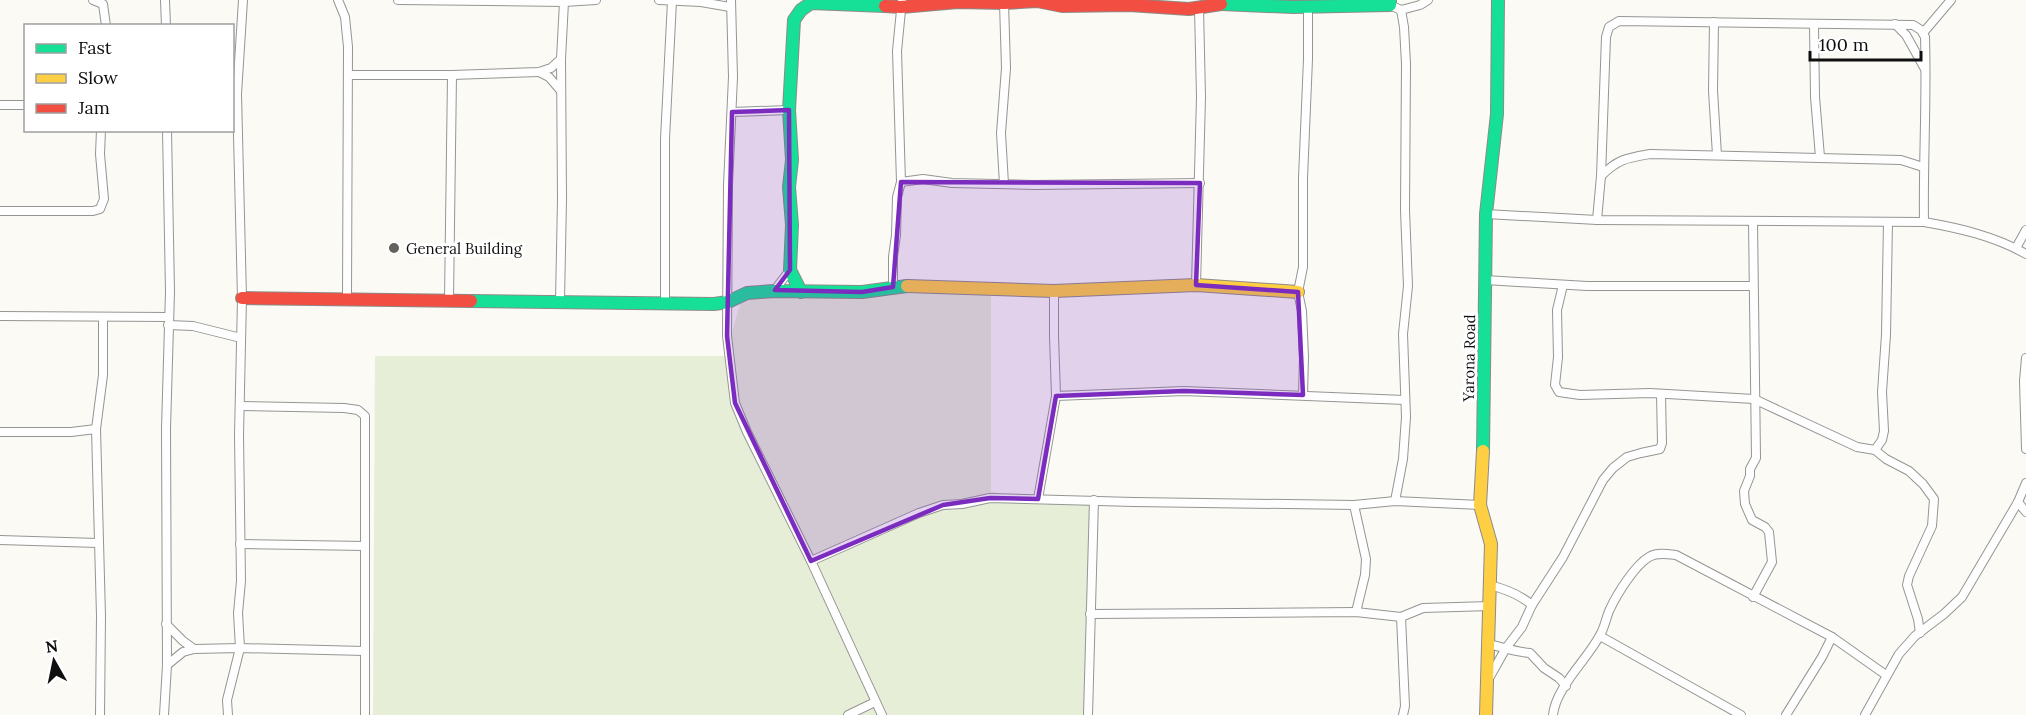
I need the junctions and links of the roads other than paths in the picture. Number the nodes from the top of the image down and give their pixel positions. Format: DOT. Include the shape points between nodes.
graph roads {
  1 [pos="93,0"];
  2 [pos="165,0"];
  3 [pos="243,0"];
  4 [pos="338,0"];
  5 [pos="398,0"];
  6 [pos="596,0"];
  7 [pos="659,0"];
  8 [pos="1428,0"];
  9 [pos="1498,0"];
  10 [pos="1951,0"];
  11 [pos="672,1"];
  12 [pos="564,2"];
  13 [pos="1004,3"];
  14 [pos="730,4"];
  15 [pos="901,4"];
  16 [pos="1394,5"];
  17 [pos="1308,7"];
  18 [pos="1199,8"];
  19 [pos="1714,22"];
  20 [pos="106,24"];
  21 [pos="166,24"];
  22 [pos="1895,24"];
  23 [pos="1814,25"];
  24 [pos="1923,33"];
  25 [pos="561,59"];
  26 [pos="539,72"];
  27 [pos="1926,72"];
  28 [pos="348,75"];
  29 [pos="452,75"];
  30 [pos="561,91"];
  31 [pos="0,105"];
  32 [pos="24,105"];
  33 [pos="789,110"];
  34 [pos="732,112"];
  35 [pos="101,132"];
  36 [pos="167,132"];
  37 [pos="1717,154"];
  38 [pos="1820,157"];
  39 [pos="1923,167"];
  40 [pos="1601,176"];
  41 [pos="901,182"];
  42 [pos="1200,183"];
  43 [pos="1004,184"];
  44 [pos="0,211"];
  45 [pos="1486,214"];
  46 [pos="1597,220"];
  47 [pos="1753,221"];
  48 [pos="1888,222"];
  49 [pos="1924,222"];
  50 [pos="2026,230"];
  51 [pos="2016,248"];
  52 [pos="2026,254"];
  53 [pos="790,270"];
  54 [pos="1485,280"];
  55 [pos="1196,285"];
  56 [pos="1563,285"];
  57 [pos="1752,286"];
  58 [pos="893,287"];
  59 [pos="774,291"];
  60 [pos="1054,291"];
  61 [pos="801,292"];
  62 [pos="1298,292"];
  63 [pos="242,298"];
  64 [pos="346,298"];
  65 [pos="449,300"];
  66 [pos="560,301"];
  67 [pos="728,302"];
  68 [pos="665,303"];
  69 [pos="0,316"];
  70 [pos="103,317"];
  71 [pos="168,321"];
  72 [pos="241,338"];
  73 [pos="2026,358"];
  74 [pos="1303,394"];
  75 [pos="1661,394"];
  76 [pos="1056,396"];
  77 [pos="1754,399"];
  78 [pos="1405,400"];
  79 [pos="240,406"];
  80 [pos="96,429"];
  81 [pos="0,432"];
  82 [pos="2026,449"];
  83 [pos="1875,450"];
  84 [pos="2026,483"];
  85 [pos="1038,499"];
  86 [pos="1094,500"];
  87 [pos="1395,501"];
  88 [pos="2018,502"];
  89 [pos="1354,505"];
  90 [pos="1480,505"];
  91 [pos="2026,512"];
  92 [pos="0,540"];
  93 [pos="98,543"];
  94 [pos="240,544"];
  95 [pos="365,546"];
  96 [pos="811,561"];
  97 [pos="1489,585"];
  98 [pos="1753,597"];
  99 [pos="1532,605"];
  100 [pos="1490,606"];
  101 [pos="1356,612"];
  102 [pos="1090,614"];
  103 [pos="1401,617"];
  104 [pos="165,623"];
  105 [pos="1920,633"];
  106 [pos="1600,636"];
  107 [pos="1832,637"];
  108 [pos="1488,644"];
  109 [pos="240,648"];
  110 [pos="1506,648"];
  111 [pos="194,649"];
  112 [pos="365,651"];
  113 [pos="167,665"];
  114 [pos="1886,675"];
  115 [pos="1488,681"];
  116 [pos="1566,686"];
  117 [pos="875,702"];
  118 [pos="100,715"];
  119 [pos="165,715"];
  120 [pos="228,715"];
  121 [pos="365,715"];
  122 [pos="848,715"];
  123 [pos="882,715"];
  124 [pos="1088,715"];
  125 [pos="1403,715"];
  126 [pos="1486,715"];
  127 [pos="1553,715"];
  128 [pos="1741,715"];
  129 [pos="1786,715"];
  130 [pos="1865,715"];
  1 -- 20 [label="street" via="103,4"];
  2 -- 21 [label="street"];
  3 -- 63 [label="street" via="237,94"];
  4 -- 28 [label="street" via="347,31"];
  5 -- 12 [label="street"];
  6 -- 12 [label="street"];
  7 -- 11 [label="street"];
  8 -- 16 [label="street" via="1420,5"];
  9 -- 45 [label="street, Yarona Road" via="1497,114"];
  10 -- 24 [label="street"];
  11 -- 14 [label="street"];
  11 -- 68 [label="street" via="665,140"];
  12 -- 25 [label="street"];
  13 -- 15 [label="street"];
  13 -- 18 [label="street"];
  13 -- 43 [label="street"];
  14 -- 34 [label="street"];
  15 -- 33 [label="street" via="811,3 798,11 794,20"];
  15 -- 41 [label="street" via="897,61"];
  16 -- 17 [label="street"];
  16 -- 78 [label="street" via="1404,27 1406,64"];
  17 -- 18 [label="street" via="1221,4"];
  17 -- 62 [label="street" via="1303,267"];
  18 -- 42 [label="street"];
  19 -- 23 [label="street"];
  19 -- 37 [label="street"];
  19 -- 40 [label="street" via="1619,21 1609,27"];
  22 -- 23 [label="street"];
  22 -- 24 [label="street" via="1913,25"];
  22 -- 27 [label="street" via="1906,35"];
  23 -- 38 [label="street"];
  24 -- 27 [label="street"];
  25 -- 26 [label="street"];
  25 -- 30 [label="street"];
  26 -- 29 [label="street"];
  26 -- 30 [label="street"];
  27 -- 39 [label="street"];
  28 -- 29 [label="street"];
  28 -- 64 [label="street"];
  29 -- 65 [label="street"];
  30 -- 66 [label="street"];
  31 -- 32 [label="street"];
  33 -- 34 [label="street"];
  33 -- 53 [label="street"];
  34 -- 67 [label="street"];
  35 -- 44 [label="street" via="104,199 100,209"];
  36 -- 71 [label="street"];
  37 -- 38 [label="street"];
  37 -- 40 [label="street" via="1625,158 1613,163"];
  38 -- 39 [label="street" via="1901,160"];
  39 -- 49 [label="street"];
  40 -- 46 [label="street"];
  41 -- 43 [label="street" via="923,179"];
  41 -- 58 [label="street"];
  42 -- 43 [label="street"];
  42 -- 55 [label="street"];
  45 -- 46 [label="street"];
  45 -- 54 [label="street, Yarona Road"];
  46 -- 47 [label="street"];
  47 -- 48 [label="street"];
  47 -- 57 [label="street"];
  48 -- 49 [label="street"];
  48 -- 83 [label="street" via="1884,431"];
  49 -- 51 [label="street" via="1958,228"];
  50 -- 51 [label="street"];
  51 -- 52 [label="street"];
  53 -- 59 [label="street"];
  53 -- 61 [label="street"];
  54 -- 56 [label="street"];
  54 -- 90 [label="street, Yarona Road"];
  55 -- 60 [label="street"];
  55 -- 62 [label="street"];
  56 -- 57 [label="street"];
  56 -- 75 [label="street" via="1557,310 1555,386 1559,392"];
  57 -- 77 [label="street"];
  58 -- 60 [label="street"];
  58 -- 61 [label="street" via="862,292"];
  59 -- 61 [label="street"];
  59 -- 67 [label="street" via="747,293"];
  60 -- 76 [label="street"];
  62 -- 74 [label="street" via="1302,311"];
  63 -- 64 [label="street"];
  63 -- 72 [label="street"];
  64 -- 65 [label="street"];
  65 -- 66 [label="street"];
  66 -- 68 [label="street"];
  67 -- 68 [label="street"];
  67 -- 96 [label="street" via="727,336 735,403"];
  69 -- 70 [label="street"];
  70 -- 71 [label="street"];
  70 -- 80 [label="street" via="103,375"];
  71 -- 72 [label="street"];
  71 -- 104 [label="street"];
  72 -- 79 [label="street"];
  73 -- 82 [label="street"];
  74 -- 76 [label="street" via="1184,391"];
  74 -- 78 [label="street"];
  75 -- 77 [label="street"];
  75 -- 99 [label="street" via="1660,449 1627,457 1603,480 1568,548"];
  76 -- 85 [label="street"];
  77 -- 83 [label="street" via="1857,447"];
  77 -- 98 [label="street" via="1756,458 1744,491 1744,504 1752,520 1769,532 1772,562"];
  78 -- 87 [label="street" via="1404,459"];
  79 -- 94 [label="street"];
  79 -- 95 [label="street" via="344,408 358,410 365,416"];
  80 -- 81 [label="street"];
  80 -- 93 [label="street"];
  83 -- 105 [label="street" via="1909,471 1934,499 1932,526 1907,585"];
  84 -- 88 [label="street"];
  85 -- 86 [label="street"];
  85 -- 96 [label="street" via="990,498 943,505"];
  86 -- 89 [label="street"];
  86 -- 102 [label="street"];
  87 -- 89 [label="street"];
  87 -- 90 [label="street"];
  88 -- 91 [label="street"];
  88 -- 105 [label="street" via="1962,597"];
  89 -- 101 [label="street" via="1366,559"];
  90 -- 97 [label="street, Yarona Road" via="1491,544"];
  92 -- 93 [label="street"];
  93 -- 118 [label="street"];
  94 -- 95 [label="street"];
  94 -- 109 [label="street"];
  95 -- 112 [label="street"];
  96 -- 117 [label="street"];
  97 -- 99 [label="street" via="1508,590"];
  97 -- 100 [label="street, Yarona Road"];
  98 -- 106 [label="street" via="1676,555 1651,555 1619,592"];
  98 -- 107 [label="street"];
  99 -- 110 [label="street"];
  100 -- 103 [label="street" via="1423,608"];
  100 -- 108 [label="street, Yarona Road"];
  101 -- 102 [label="street"];
  101 -- 103 [label="street"];
  102 -- 124 [label="street"];
  103 -- 125 [label="street"];
  104 -- 111 [label="street"];
  104 -- 113 [label="street"];
  105 -- 114 [label="street" via="1899,654"];
  106 -- 116 [label="street"];
  106 -- 128 [label="street"];
  107 -- 114 [label="street"];
  107 -- 129 [label="street"];
  108 -- 110 [label="street"];
  108 -- 115 [label="street, Yarona Road"];
  109 -- 111 [label="street"];
  109 -- 112 [label="street"];
  109 -- 120 [label="street" via="227,700"];
  110 -- 115 [label="street"];
  110 -- 116 [label="street" via="1530,653"];
  111 -- 113 [label="street" via="183,652"];
  112 -- 121 [label="street"];
  113 -- 119 [label="street"];
  114 -- 130 [label="street"];
  115 -- 126 [label="street, Yarona Road"];
  116 -- 127 [label="street"];
  117 -- 122 [label="street"];
  117 -- 123 [label="street"];
}
